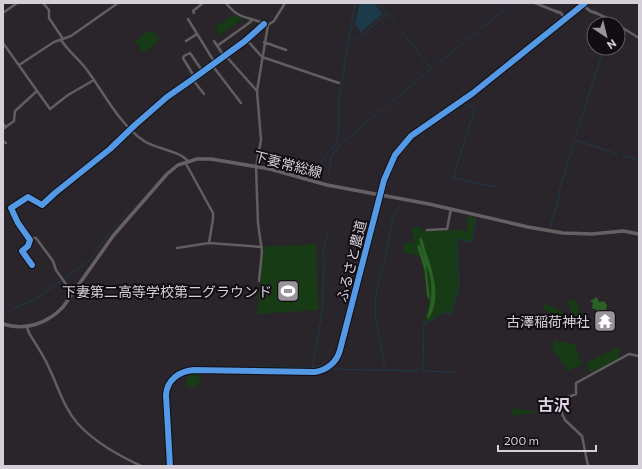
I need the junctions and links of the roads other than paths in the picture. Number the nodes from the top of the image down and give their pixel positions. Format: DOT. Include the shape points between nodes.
graph roads {
  1 [pos="17,3"];
  2 [pos="43,3"];
  3 [pos="118,3"];
  4 [pos="203,3"];
  5 [pos="285,3"];
  6 [pos="535,3"];
  7 [pos="227,4"];
  8 [pos="584,4"];
  9 [pos="555,11"];
  10 [pos="194,12"];
  11 [pos="3,13"];
  12 [pos="596,13"];
  13 [pos="603,16"];
  14 [pos="565,18"];
  15 [pos="188,20"];
  16 [pos="252,20"];
  17 [pos="266,24"];
  18 [pos="626,29"];
  19 [pos="197,34"];
  20 [pos="639,38"];
  21 [pos="62,39"];
  22 [pos="214,40"];
  23 [pos="247,40"];
  24 [pos="186,41"];
  25 [pos="264,42"];
  26 [pos="3,44"];
  27 [pos="217,46"];
  28 [pos="286,50"];
  29 [pos="225,56"];
  30 [pos="262,57"];
  31 [pos="215,63"];
  32 [pos="19,65"];
  33 [pos="212,65"];
  34 [pos="203,72"];
  35 [pos="194,78"];
  36 [pos="94,80"];
  37 [pos="339,83"];
  38 [pos="37,91"];
  39 [pos="257,92"];
  40 [pos="204,94"];
  41 [pos="242,102"];
  42 [pos="3,124"];
  43 [pos="4,128"];
  44 [pos="131,129"];
  45 [pos="186,162"];
  46 [pos="256,166"];
  47 [pos="380,195"];
  48 [pos="451,209"];
  49 [pos="427,230"];
  50 [pos="639,234"];
  51 [pos="29,238"];
  52 [pos="209,243"];
  53 [pos="262,247"];
  54 [pos="178,248"];
  55 [pos="32,265"];
  56 [pos="259,281"];
  57 [pos="74,291"];
  58 [pos="3,324"];
  59 [pos="27,327"];
  60 [pos="639,356"];
  61 [pos="558,401"];
  62 [pos="548,404"];
  63 [pos="141,466"];
  64 [pos="170,466"];
  65 [pos="588,466"];
  1 -- 11 [label="street"];
  2 -- 21 [label="street" via="49,10 49,18"];
  3 -- 21 [label="street" via="71,36"];
  4 -- 10 [label="street"];
  5 -- 17 [label="street" via="274,20"];
  6 -- 9 [label="street"];
  7 -- 16 [label="street" via="238,16"];
  8 -- 12 [label="street"];
  8 -- 14 [label="street, ふるさと農道"];
  9 -- 14 [label="street"];
  12 -- 13 [label="street"];
  14 -- 47 [label="street, ふるさと農道" via="478,89 411,136 390,164"];
  15 -- 19 [label="street"];
  16 -- 17 [label="street"];
  16 -- 27 [label="street"];
  17 -- 23 [label="street"];
  17 -- 25 [label="street"];
  18 -- 20 [label="street"];
  19 -- 24 [label="street"];
  19 -- 31 [label="street"];
  21 -- 32 [label="street"];
  21 -- 36 [label="street"];
  22 -- 27 [label="street"];
  23 -- 29 [label="street"];
  23 -- 30 [label="street"];
  25 -- 28 [label="street"];
  25 -- 30 [label="street"];
  26 -- 32 [label="street"];
  27 -- 29 [label="street"];
  29 -- 31 [label="street"];
  29 -- 39 [label="street"];
  30 -- 37 [label="street"];
  30 -- 39 [label="street"];
  31 -- 33 [label="street"];
  32 -- 38 [label="street"];
  33 -- 34 [label="street"];
  33 -- 41 [label="street"];
  34 -- 35 [label="street"];
  34 -- 35 [label="street" via="190,53 184,56"];
  35 -- 40 [label="street"];
  35 -- 44 [label="street" via="167,97"];
  36 -- 38 [label="street" via="50,109"];
  36 -- 44 [label="street" via="114,110"];
  38 -- 43 [label="street" via="15,111 14,121"];
  39 -- 46 [label="street" via="260,140"];
  42 -- 43 [label="street"];
  44 -- 45 [label="street" via="145,141 183,157"];
  44 -- 51 [label="street" via="42,205 28,197 11,208"];
  45 -- 46 [label="main road, 下妻常総線" via="211,159"];
  45 -- 52 [label="street" via="213,213"];
  45 -- 57 [label="main road, 下妻常総線" via="170,172 123,223"];
  46 -- 47 [label="main road, 下妻常総線"];
  46 -- 53 [label="street" via="258,223"];
  47 -- 48 [label="main road, 下妻常総線"];
  47 -- 64 [label="street, ふるさと農道" via="336,359 315,372 194,370 178,374 171,380 166,394"];
  48 -- 49 [label="street" via="447,229"];
  48 -- 50 [label="main road, 下妻常総線" via="563,233 623,231"];
  51 -- 55 [label="street" via="29,244 22,251"];
  51 -- 57 [label="street" via="36,238 52,259 63,280"];
  52 -- 53 [label="street"];
  52 -- 54 [label="street"];
  53 -- 56 [label="street"];
  57 -- 59 [label="main road, 下妻常総線" via="52,317"];
  58 -- 59 [label="main road, 下妻常総線"];
  59 -- 63 [label="street" via="50,369 62,400 77,423 107,448"];
  60 -- 61 [label="street" via="629,354 615,361 576,383 576,394"];
  61 -- 62 [label="street"];
  61 -- 65 [label="street" via="565,420 582,436"];
}
